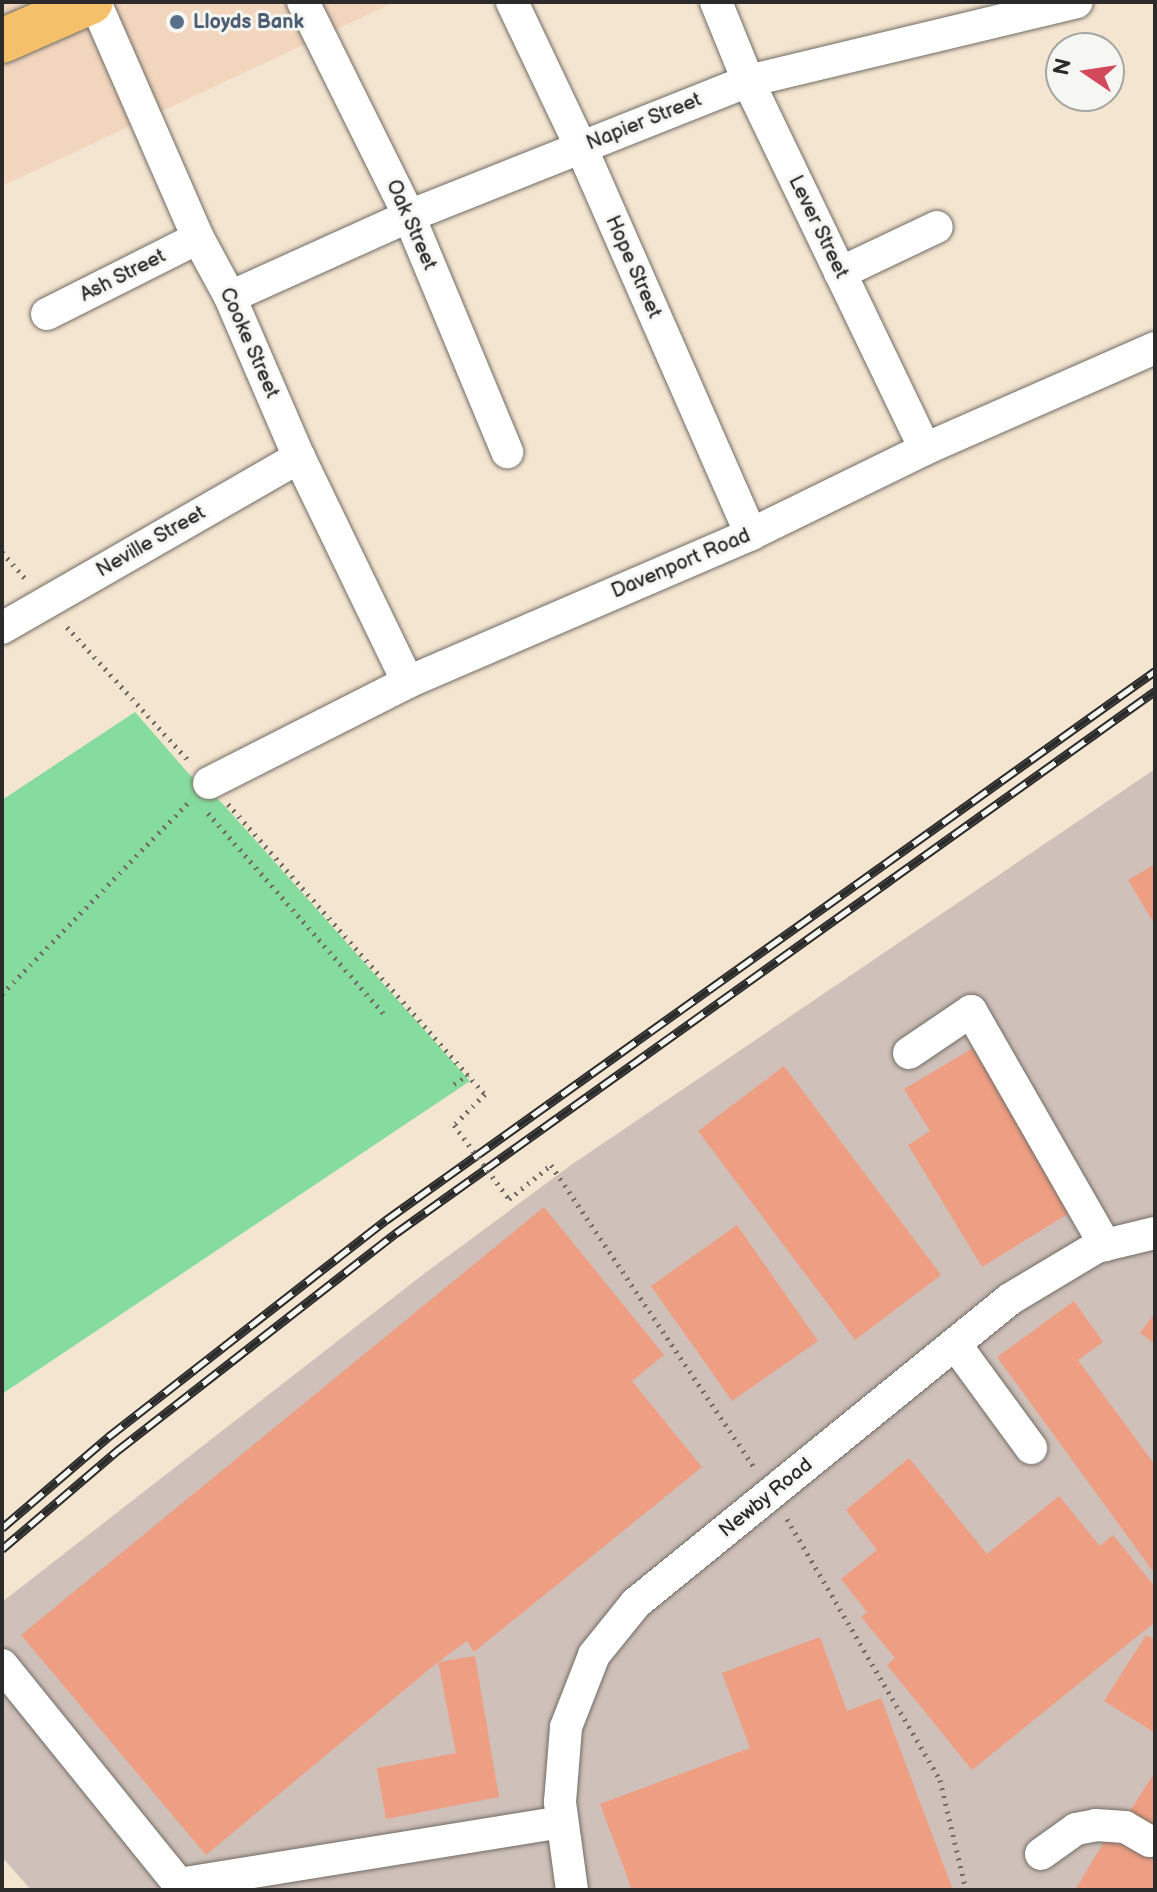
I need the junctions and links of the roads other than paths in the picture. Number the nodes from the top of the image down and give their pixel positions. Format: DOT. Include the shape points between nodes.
graph roads {
  1 [pos="93,2"];
  2 [pos="303,2"];
  3 [pos="512,2"];
  4 [pos="716,2"];
  5 [pos="1077,2"];
  6 [pos="2,41"];
  7 [pos="748,81"];
  8 [pos="581,147"];
  9 [pos="409,216"];
  10 [pos="937,227"];
  11 [pos="198,238"];
  12 [pos="840,273"];
  13 [pos="230,297"];
  14 [pos="47,314"];
  15 [pos="1155,348"];
  16 [pos="925,449"];
  17 [pos="507,452"];
  18 [pos="299,457"];
  19 [pos="751,534"];
  20 [pos="2,628"];
  21 [pos="408,682"];
  22 [pos="201,790"];
  23 [pos="909,1053"];
  24 [pos="1155,1233"];
  25 [pos="1105,1245"];
  26 [pos="955,1344"];
  27 [pos="1031,1448"];
  28 [pos="2,1665"];
  29 [pos="562,1822"];
  30 [pos="1149,1841"];
  31 [pos="1041,1854"];
  32 [pos="572,1890"];
  1 -- 6 [label="highway"];
  1 -- 11 [label="street, Cooke Street"];
  2 -- 9 [label="street, Oak Street"];
  3 -- 8 [label="street, Hope Street"];
  4 -- 7 [label="street, Lever Street"];
  5 -- 7 [label="street, Napier Street"];
  7 -- 8 [label="street, Napier Street"];
  7 -- 12 [label="street, Lever Street"];
  8 -- 9 [label="street, Napier Street"];
  8 -- 19 [label="street, Hope Street"];
  9 -- 13 [label="street, Napier Street"];
  9 -- 17 [label="street, Oak Street"];
  10 -- 12 [label="street"];
  11 -- 13 [label="street, Cooke Street"];
  11 -- 14 [label="street, Ash Street"];
  12 -- 16 [label="street, Lever Street"];
  13 -- 18 [label="street, Cooke Street"];
  15 -- 16 [label="street, Davenport Road"];
  16 -- 19 [label="street, Davenport Road"];
  18 -- 20 [label="street, Neville Street"];
  18 -- 21 [label="street, Cooke Street"];
  19 -- 21 [label="street, Davenport Road"];
  21 -- 22 [label="street, Davenport Road"];
  23 -- 25 [label="street" via="971,1011"];
  24 -- 25 [label="street, Newby Road"];
  25 -- 26 [label="street, Newby Road" via="1010,1299"];
  26 -- 27 [label="street"];
  26 -- 29 [label="street, Newby Road" via="636,1603 594,1655 566,1727"];
  28 -- 29 [label="street" via="179,1884"];
  29 -- 32 [label="street, Newby Road"];
  30 -- 31 [label="street" via="1125,1827 1096,1825 1076,1829"];
}
